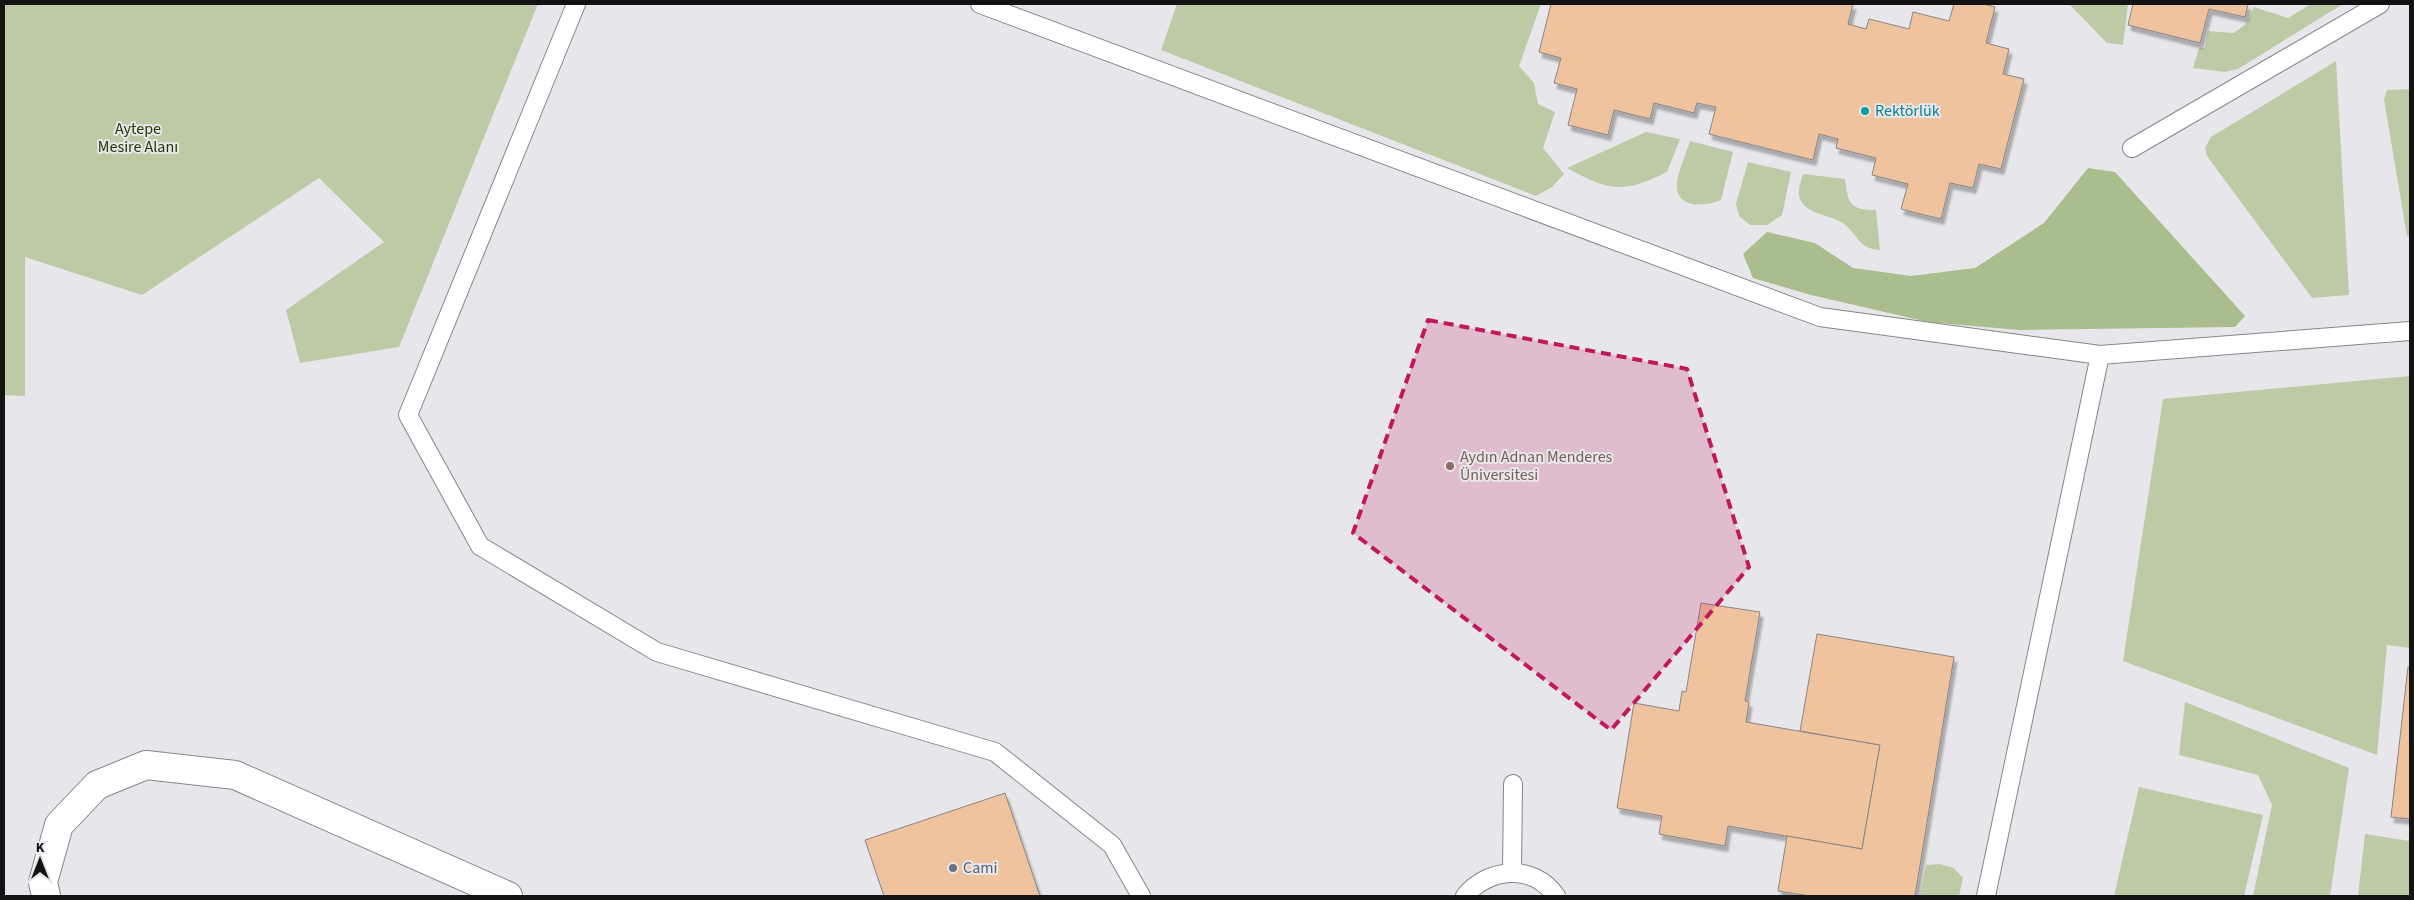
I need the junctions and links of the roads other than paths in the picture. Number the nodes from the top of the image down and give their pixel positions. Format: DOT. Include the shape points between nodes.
graph roads {
  1 [pos="576,4"];
  2 [pos="980,4"];
  3 [pos="2380,4"];
  4 [pos="2132,148"];
  5 [pos="2410,331"];
  6 [pos="2100,355"];
  7 [pos="1513,784"];
  8 [pos="1512,872"];
  9 [pos="46,896"];
  10 [pos="508,896"];
  11 [pos="1141,896"];
  12 [pos="1465,896"];
  13 [pos="1556,896"];
  14 [pos="1986,896"];
  1 -- 11 [label="lane" via="408,415 480,546 657,652 995,752 1112,845"];
  2 -- 6 [label="lane" via="1820,317"];
  3 -- 4 [label="lane"];
  5 -- 6 [label="lane"];
  6 -- 14 [label="lane"];
  7 -- 8 [label="lane"];
  8 -- 12 [label="lane" via="1492,875 1474,885"];
  8 -- 13 [label="lane" via="1532,876"];
  9 -- 10 [label="street" via="43,882 60,825 98,785 146,765 235,775"];
}
